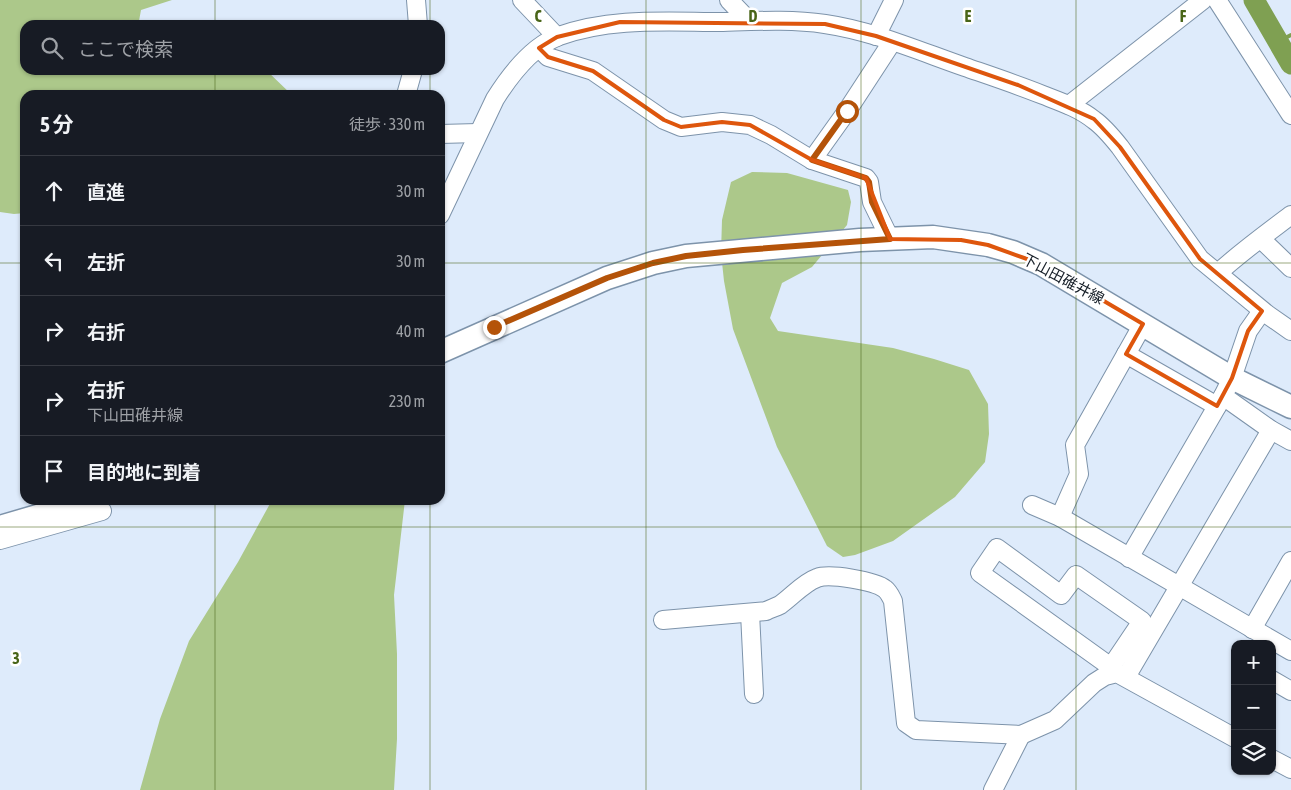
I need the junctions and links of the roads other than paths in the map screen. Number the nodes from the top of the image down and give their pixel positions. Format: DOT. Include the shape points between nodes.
graph roads {
  1 [pos="416,0"];
  2 [pos="522,0"];
  3 [pos="729,0"];
  4 [pos="894,0"];
  5 [pos="1203,0"];
  6 [pos="1217,0"];
  7 [pos="418,20"];
  8 [pos="749,21"];
  9 [pos="557,37"];
  10 [pos="884,39"];
  11 [pos="539,48"];
  12 [pos="412,75"];
  13 [pos="407,90"];
  14 [pos="1069,105"];
  15 [pos="1291,115"];
  16 [pos="478,133"];
  17 [pos="445,134"];
  18 [pos="812,160"];
  19 [pos="445,203"];
  20 [pos="1291,215"];
  21 [pos="890,239"];
  22 [pos="1261,239"];
  23 [pos="1291,268"];
  24 [pos="1218,274"];
  25 [pos="1262,311"];
  26 [pos="1143,324"];
  27 [pos="1291,331"];
  28 [pos="445,350"];
  29 [pos="1126,354"];
  30 [pos="1224,393"];
  31 [pos="1291,407"];
  32 [pos="1271,430"];
  33 [pos="1291,441"];
  34 [pos="97,505"];
  35 [pos="1032,505"];
  36 [pos="1060,517"];
  37 [pos="0,528"];
  38 [pos="0,540"];
  39 [pos="1129,558"];
  40 [pos="1291,561"];
  41 [pos="1179,586"];
  42 [pos="750,613"];
  43 [pos="663,620"];
  44 [pos="1252,630"];
  45 [pos="1291,651"];
  46 [pos="1118,672"];
  47 [pos="1276,682"];
  48 [pos="1291,691"];
  49 [pos="754,694"];
  50 [pos="1021,735"];
  51 [pos="1231,736"];
  52 [pos="1276,760"];
  53 [pos="1291,769"];
  54 [pos="993,790"];
  1 -- 7 [label="street"];
  2 -- 9 [label="street"];
  3 -- 8 [label="street"];
  4 -- 10 [label="street"];
  5 -- 14 [label="street"];
  6 -- 15 [label="street"];
  8 -- 9 [label="street" via="620,22"];
  8 -- 10 [label="street" via="825,24"];
  9 -- 11 [label="street"];
  10 -- 14 [label="street"];
  10 -- 18 [label="street" via="847,111"];
  11 -- 16 [label="street" via="506,82"];
  11 -- 18 [label="street" via="548,57 593,71 664,120 681,127 722,122 750,125"];
  12 -- 13 [label="street"];
  14 -- 24 [label="street" via="1094,119 1107,132 1200,259"];
  16 -- 17 [label="street"];
  16 -- 19 [label="street"];
  18 -- 21 [label="street" via="866,178 872,202"];
  20 -- 22 [label="street"];
  21 -- 26 [label="main road, 下山田碓井線" via="952,239 1013,252 1041,264"];
  21 -- 28 [label="main road, 下山田碓井線" via="743,250 653,263 607,278"];
  22 -- 23 [label="street"];
  22 -- 24 [label="street" via="1242,251"];
  24 -- 25 [label="street"];
  25 -- 27 [label="street"];
  25 -- 30 [label="street" via="1248,331"];
  26 -- 29 [label="street"];
  26 -- 30 [label="main road, 下山田碓井線"];
  29 -- 30 [label="street"];
  29 -- 36 [label="street" via="1074,445 1079,474"];
  30 -- 31 [label="main road, 下山田碓井線"];
  30 -- 32 [label="street"];
  30 -- 39 [label="street"];
  32 -- 33 [label="street"];
  32 -- 41 [label="street"];
  34 -- 37 [label="main road"];
  34 -- 38 [label="street"];
  35 -- 36 [label="street"];
  36 -- 39 [label="street"];
  39 -- 41 [label="street"];
  40 -- 44 [label="street"];
  41 -- 44 [label="street"];
  41 -- 46 [label="street"];
  42 -- 43 [label="street"];
  42 -- 49 [label="street"];
  42 -- 50 [label="street" via="780,605 819,577 831,576 883,587 893,601 906,723 916,730"];
  44 -- 45 [label="street"];
  46 -- 46 [label="street" via="980,572 997,548 1061,595 1076,575 1142,621"];
  46 -- 50 [label="street" via="1094,683 1055,720"];
  46 -- 51 [label="street"];
  47 -- 48 [label="street"];
  50 -- 54 [label="street"];
  52 -- 53 [label="street"];
}
